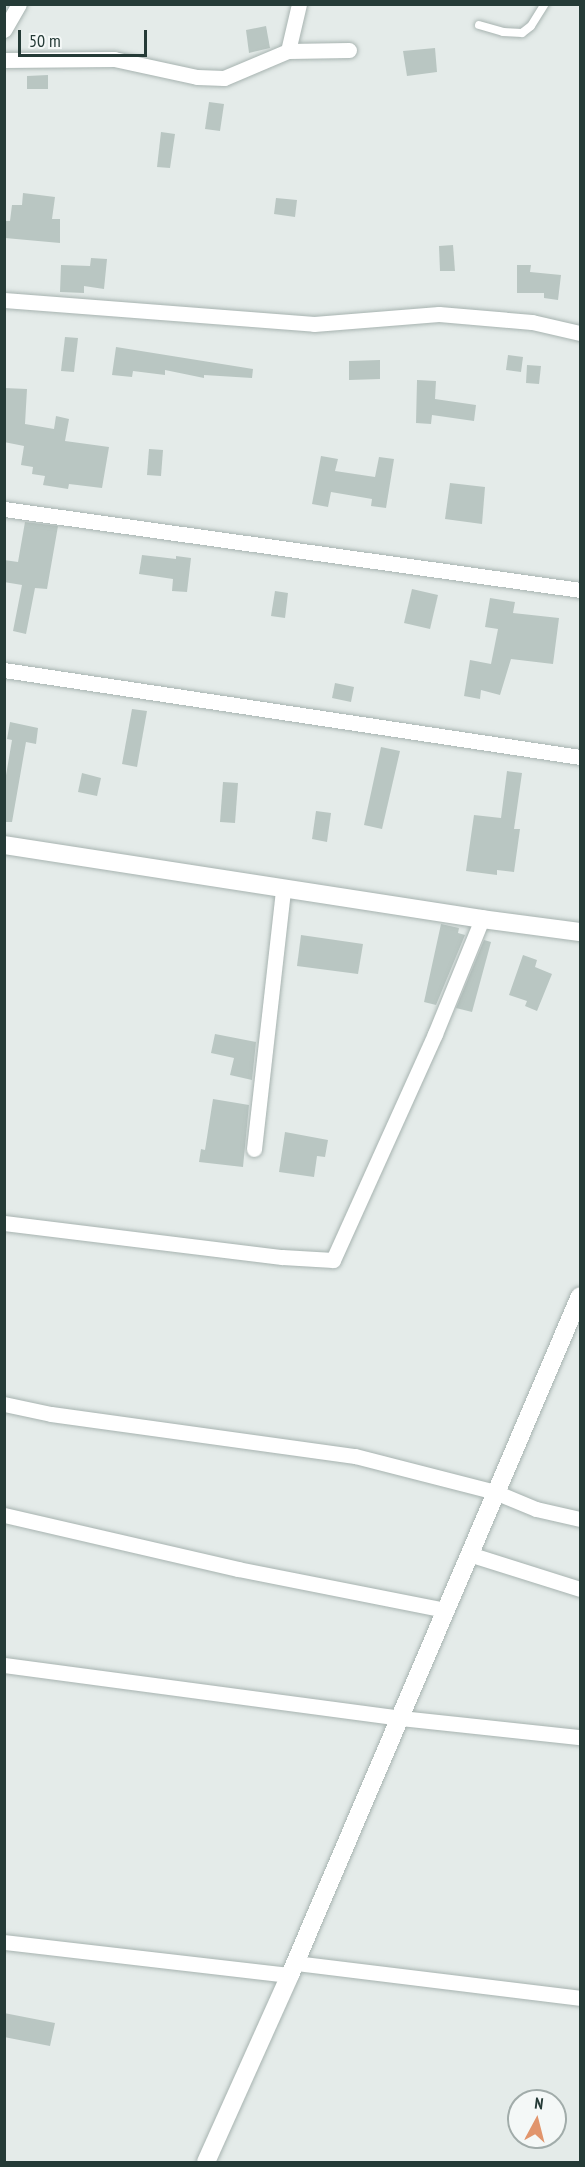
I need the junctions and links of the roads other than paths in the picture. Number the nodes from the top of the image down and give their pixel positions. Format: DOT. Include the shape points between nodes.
graph roads {
  1 [pos="19,4"];
  2 [pos="299,4"];
  3 [pos="545,4"];
  4 [pos="479,25"];
  5 [pos="4,30"];
  6 [pos="349,50"];
  7 [pos="288,51"];
  8 [pos="4,60"];
  9 [pos="4,300"];
  10 [pos="580,333"];
  11 [pos="4,508"];
  12 [pos="580,590"];
  13 [pos="4,670"];
  14 [pos="580,757"];
  15 [pos="4,845"];
  16 [pos="283,889"];
  17 [pos="482,920"];
  18 [pos="580,932"];
  19 [pos="254,1149"];
  20 [pos="4,1223"];
  21 [pos="580,1296"];
  22 [pos="4,1404"];
  23 [pos="495,1492"];
  24 [pos="4,1515"];
  25 [pos="580,1519"];
  26 [pos="469,1554"];
  27 [pos="580,1589"];
  28 [pos="446,1610"];
  29 [pos="4,1665"];
  30 [pos="400,1718"];
  31 [pos="580,1737"];
  32 [pos="4,1942"];
  33 [pos="293,1969"];
  34 [pos="580,1998"];
  35 [pos="206,2163"];
  1 -- 5 [label="street"];
  2 -- 7 [label="street"];
  3 -- 4 [label="lane" via="531,27 522,33"];
  6 -- 7 [label="street"];
  7 -- 8 [label="street" via="224,78 197,77 114,59"];
  9 -- 10 [label="street" via="314,324 439,314 532,322"];
  11 -- 12 [label="street"];
  13 -- 14 [label="street"];
  15 -- 16 [label="street"];
  16 -- 17 [label="street"];
  16 -- 19 [label="street"];
  17 -- 18 [label="street"];
  17 -- 20 [label="street" via="435,1035 333,1260"];
  21 -- 23 [label="street"];
  22 -- 23 [label="street" via="51,1414 355,1456"];
  23 -- 25 [label="street" via="536,1509"];
  23 -- 26 [label="street"];
  24 -- 28 [label="street" via="238,1569"];
  26 -- 27 [label="street"];
  26 -- 28 [label="street"];
  28 -- 30 [label="street"];
  29 -- 30 [label="street"];
  30 -- 31 [label="street"];
  30 -- 33 [label="street"];
  32 -- 33 [label="street"];
  33 -- 34 [label="street"];
  33 -- 35 [label="street"];
}
